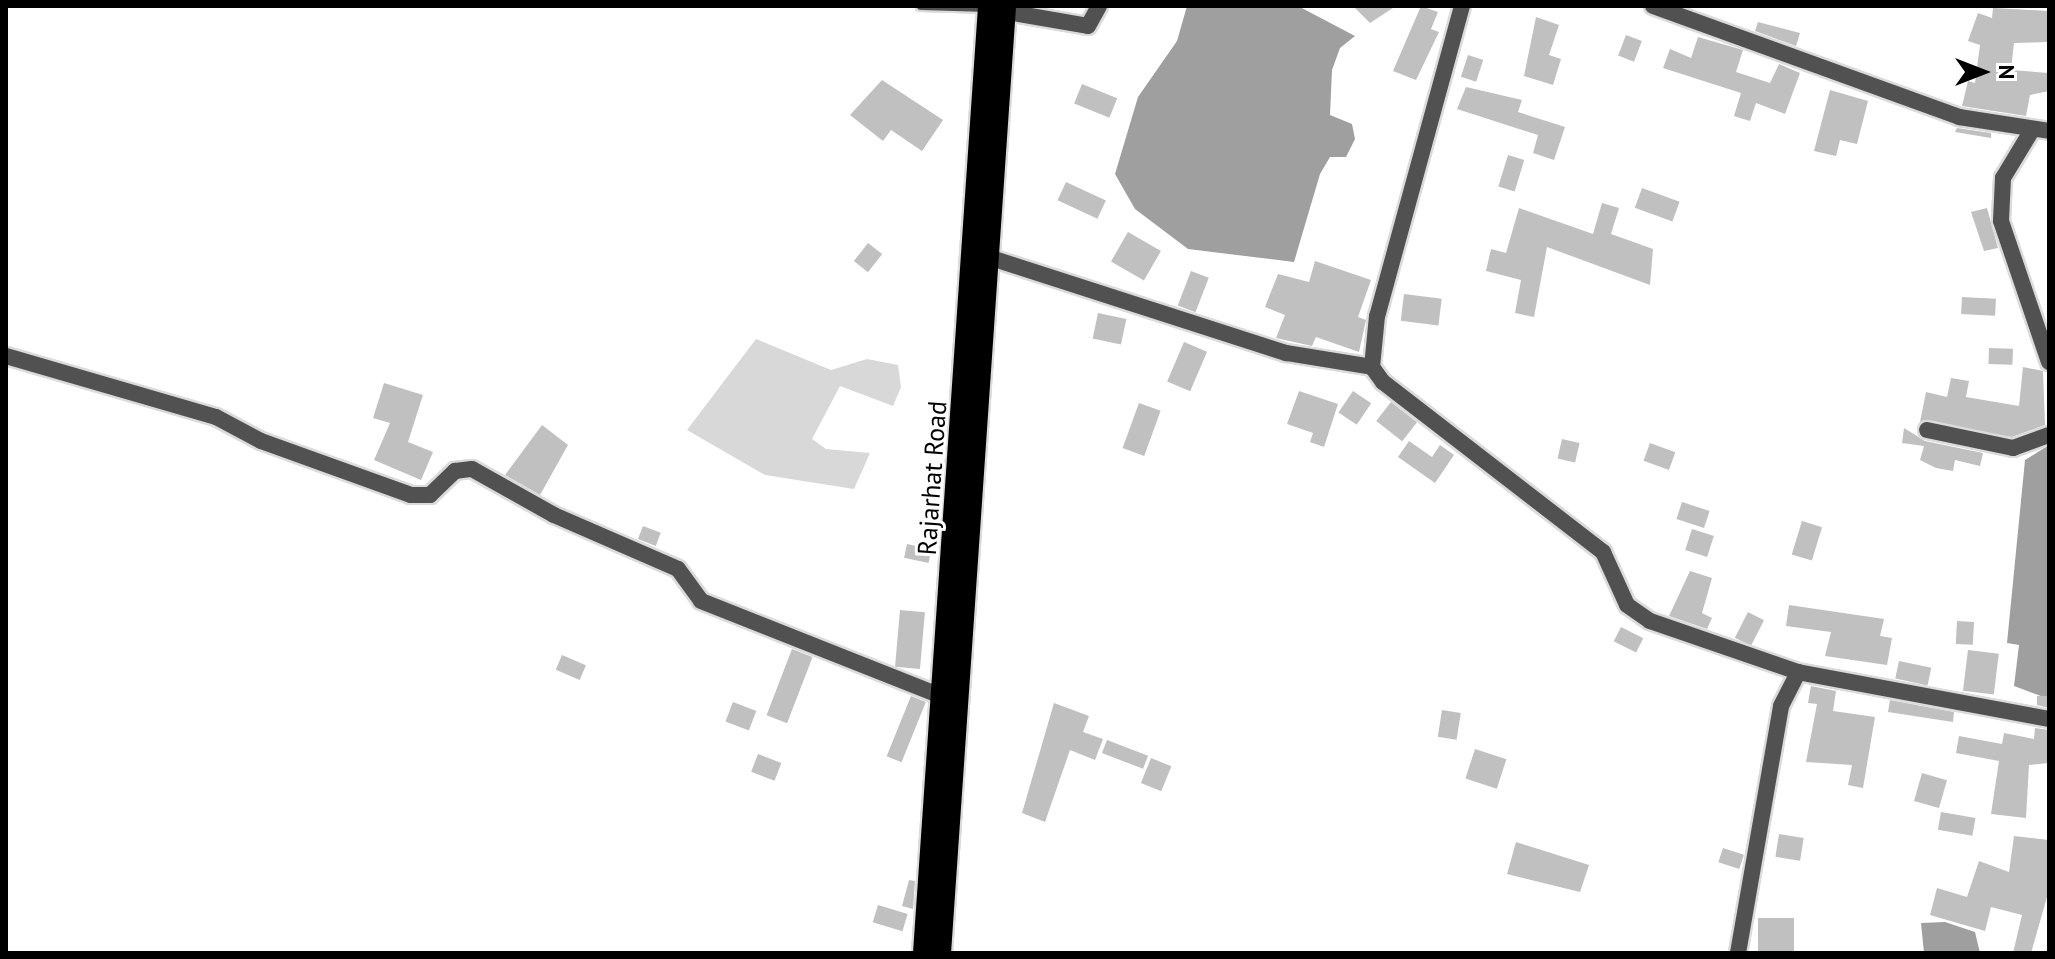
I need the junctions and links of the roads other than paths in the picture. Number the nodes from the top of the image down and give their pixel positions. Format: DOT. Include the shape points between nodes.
graph roads {
  1 [pos="921,6"];
  2 [pos="1099,6"];
  3 [pos="1462,6"];
  4 [pos="1653,6"];
  5 [pos="997,8"];
  6 [pos="2032,130"];
  7 [pos="2049,131"];
  8 [pos="981,255"];
  9 [pos="6,356"];
  10 [pos="2049,362"];
  11 [pos="1372,367"];
  12 [pos="1927,430"];
  13 [pos="2049,435"];
  14 [pos="1798,672"];
  15 [pos="943,697"];
  16 [pos="2049,719"];
  17 [pos="923,953"];
  18 [pos="941,953"];
  19 [pos="1738,953"];
  1 -- 5 [label="lane"];
  2 -- 5 [label="street" via="1088,26"];
  3 -- 11 [label="street" via="1377,316"];
  4 -- 6 [label="street" via="1933,109"];
  5 -- 8 [label="main road, Rajarhat Road"];
  6 -- 7 [label="street"];
  6 -- 10 [label="street" via="2003,178 2001,221"];
  8 -- 11 [label="street" via="1286,353"];
  8 -- 15 [label="main road, Rajarhat Road"];
  8 -- 18 [label="main road, Rajarhat Road"];
  9 -- 15 [label="street" via="216,417 261,441 411,495 430,495 455,471 472,469 554,515 678,569 701,601"];
  11 -- 14 [label="street" via="1455,443 1603,552 1627,605 1723,652"];
  12 -- 13 [label="street" via="2013,448"];
  14 -- 16 [label="street"];
  14 -- 19 [label="street" via="1781,706"];
  15 -- 17 [label="main road, Rajarhat Road"];
}
